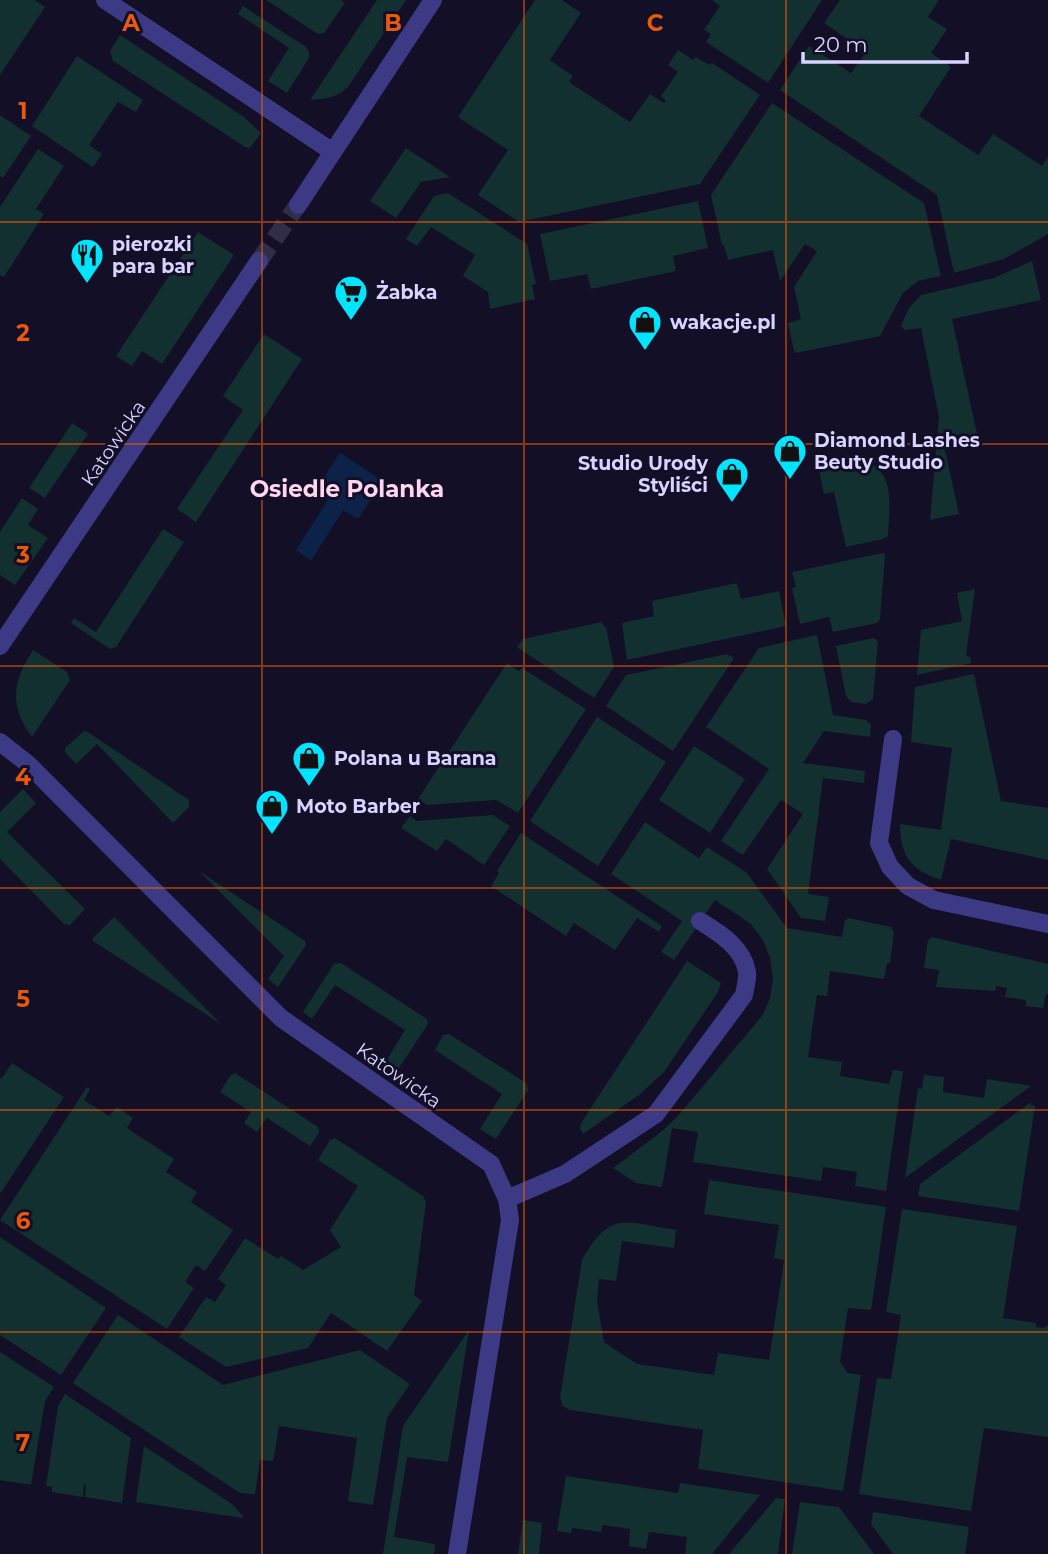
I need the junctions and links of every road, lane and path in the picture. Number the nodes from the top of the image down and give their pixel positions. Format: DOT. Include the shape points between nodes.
graph roads {
  1 [pos="105,0"];
  2 [pos="433,0"];
  3 [pos="333,152"];
  4 [pos="298,205"];
  5 [pos="259,261"];
  6 [pos="0,646"];
  7 [pos="893,739"];
  8 [pos="0,742"];
  9 [pos="700,921"];
  10 [pos="1048,924"];
  11 [pos="507,1199"];
  12 [pos="457,1554"];
  1 -- 3 [label="street"];
  2 -- 3 [label="street"];
  3 -- 4 [label="street"];
  5 -- 6 [label="street, Katowicka"];
  7 -- 10 [label="street" via="879,844 890,867 908,886 934,900"];
  8 -- 11 [label="street, Katowicka" via="28,764 281,1018 491,1164"];
  9 -- 11 [label="street" via="738,951 747,972 744,995 656,1114 565,1174"];
  11 -- 12 [label="street, Katowicka" via="510,1220"];
}
